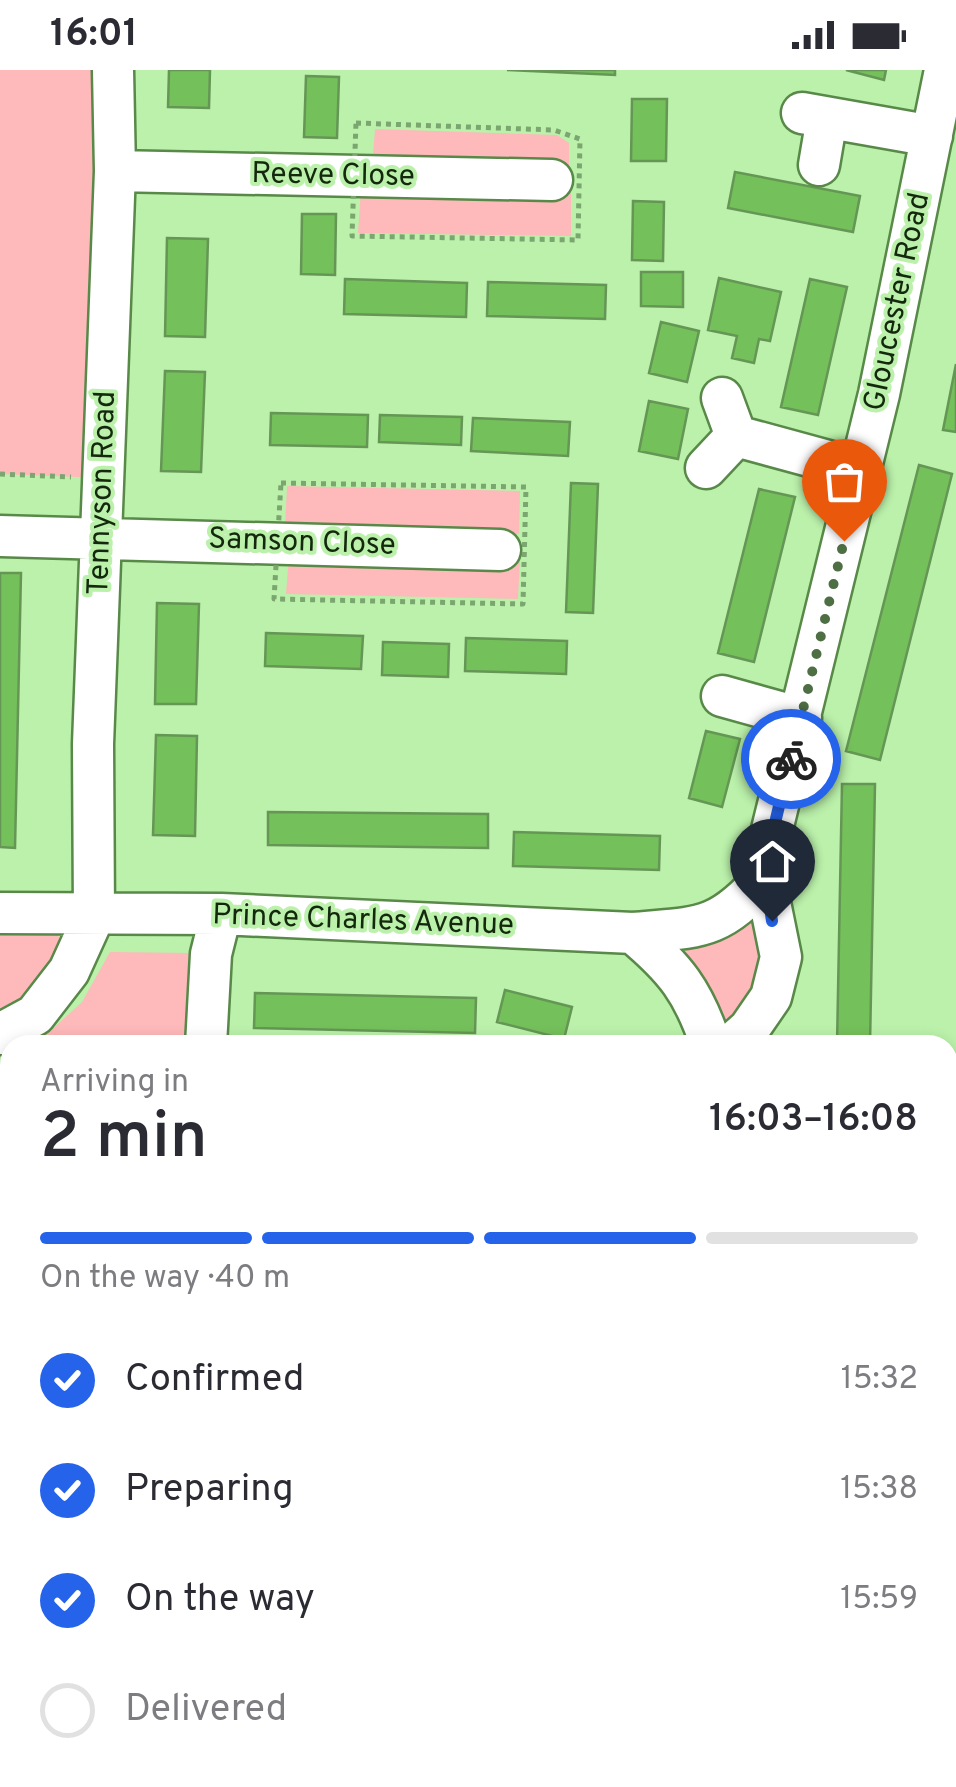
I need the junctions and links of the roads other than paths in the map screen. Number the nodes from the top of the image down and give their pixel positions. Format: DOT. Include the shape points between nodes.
graph roads {
  1 [pos="113,70"];
  2 [pos="946,70"];
  3 [pos="932,136"];
  4 [pos="820,165"];
  5 [pos="114,171"];
  6 [pos="552,180"];
  7 [pos="722,398"];
  8 [pos="736,436"];
  9 [pos="706,468"];
  10 [pos="861,470"];
  11 [pos="0,536"];
  12 [pos="103,538"];
  13 [pos="500,550"];
  14 [pos="722,696"];
  15 [pos="801,718"];
  16 [pos="764,878"];
  17 [pos="0,914"];
  18 [pos="222,914"];
  19 [pos="94,916"];
  20 [pos="633,933"];
  21 [pos="0,1034"];
  22 [pos="207,1035"];
  23 [pos="708,1035"];
  24 [pos="741,1035"];
  1 -- 5 [label="street, Tennyson Road"];
  2 -- 3 [label="street, Gloucester Road"];
  3 -- 4 [label="street" via="814,116"];
  3 -- 10 [label="street, Gloucester Road"];
  5 -- 6 [label="street, Reeve Close"];
  5 -- 12 [label="street, Tennyson Road"];
  7 -- 8 [label="street"];
  8 -- 9 [label="street"];
  8 -- 10 [label="street"];
  10 -- 15 [label="street, Gloucester Road"];
  11 -- 12 [label="street, Samson Close"];
  12 -- 13 [label="street, Samson Close"];
  12 -- 19 [label="street, Tennyson Road" via="93,744"];
  14 -- 15 [label="street"];
  15 -- 16 [label="street, Gloucester Road"];
  16 -- 20 [label="street, Prince Charles Avenue" via="734,912 700,927"];
  16 -- 24 [label="street, Gloucester Road" via="781,957 771,997"];
  17 -- 19 [label="street, Prince Charles Avenue"];
  18 -- 19 [label="street, Prince Charles Avenue"];
  18 -- 20 [label="street, Prince Charles Avenue"];
  18 -- 22 [label="street" via="211,954"];
  19 -- 21 [label="street" via="70,971 35,1015"];
  20 -- 23 [label="street" via="674,967"];
}
